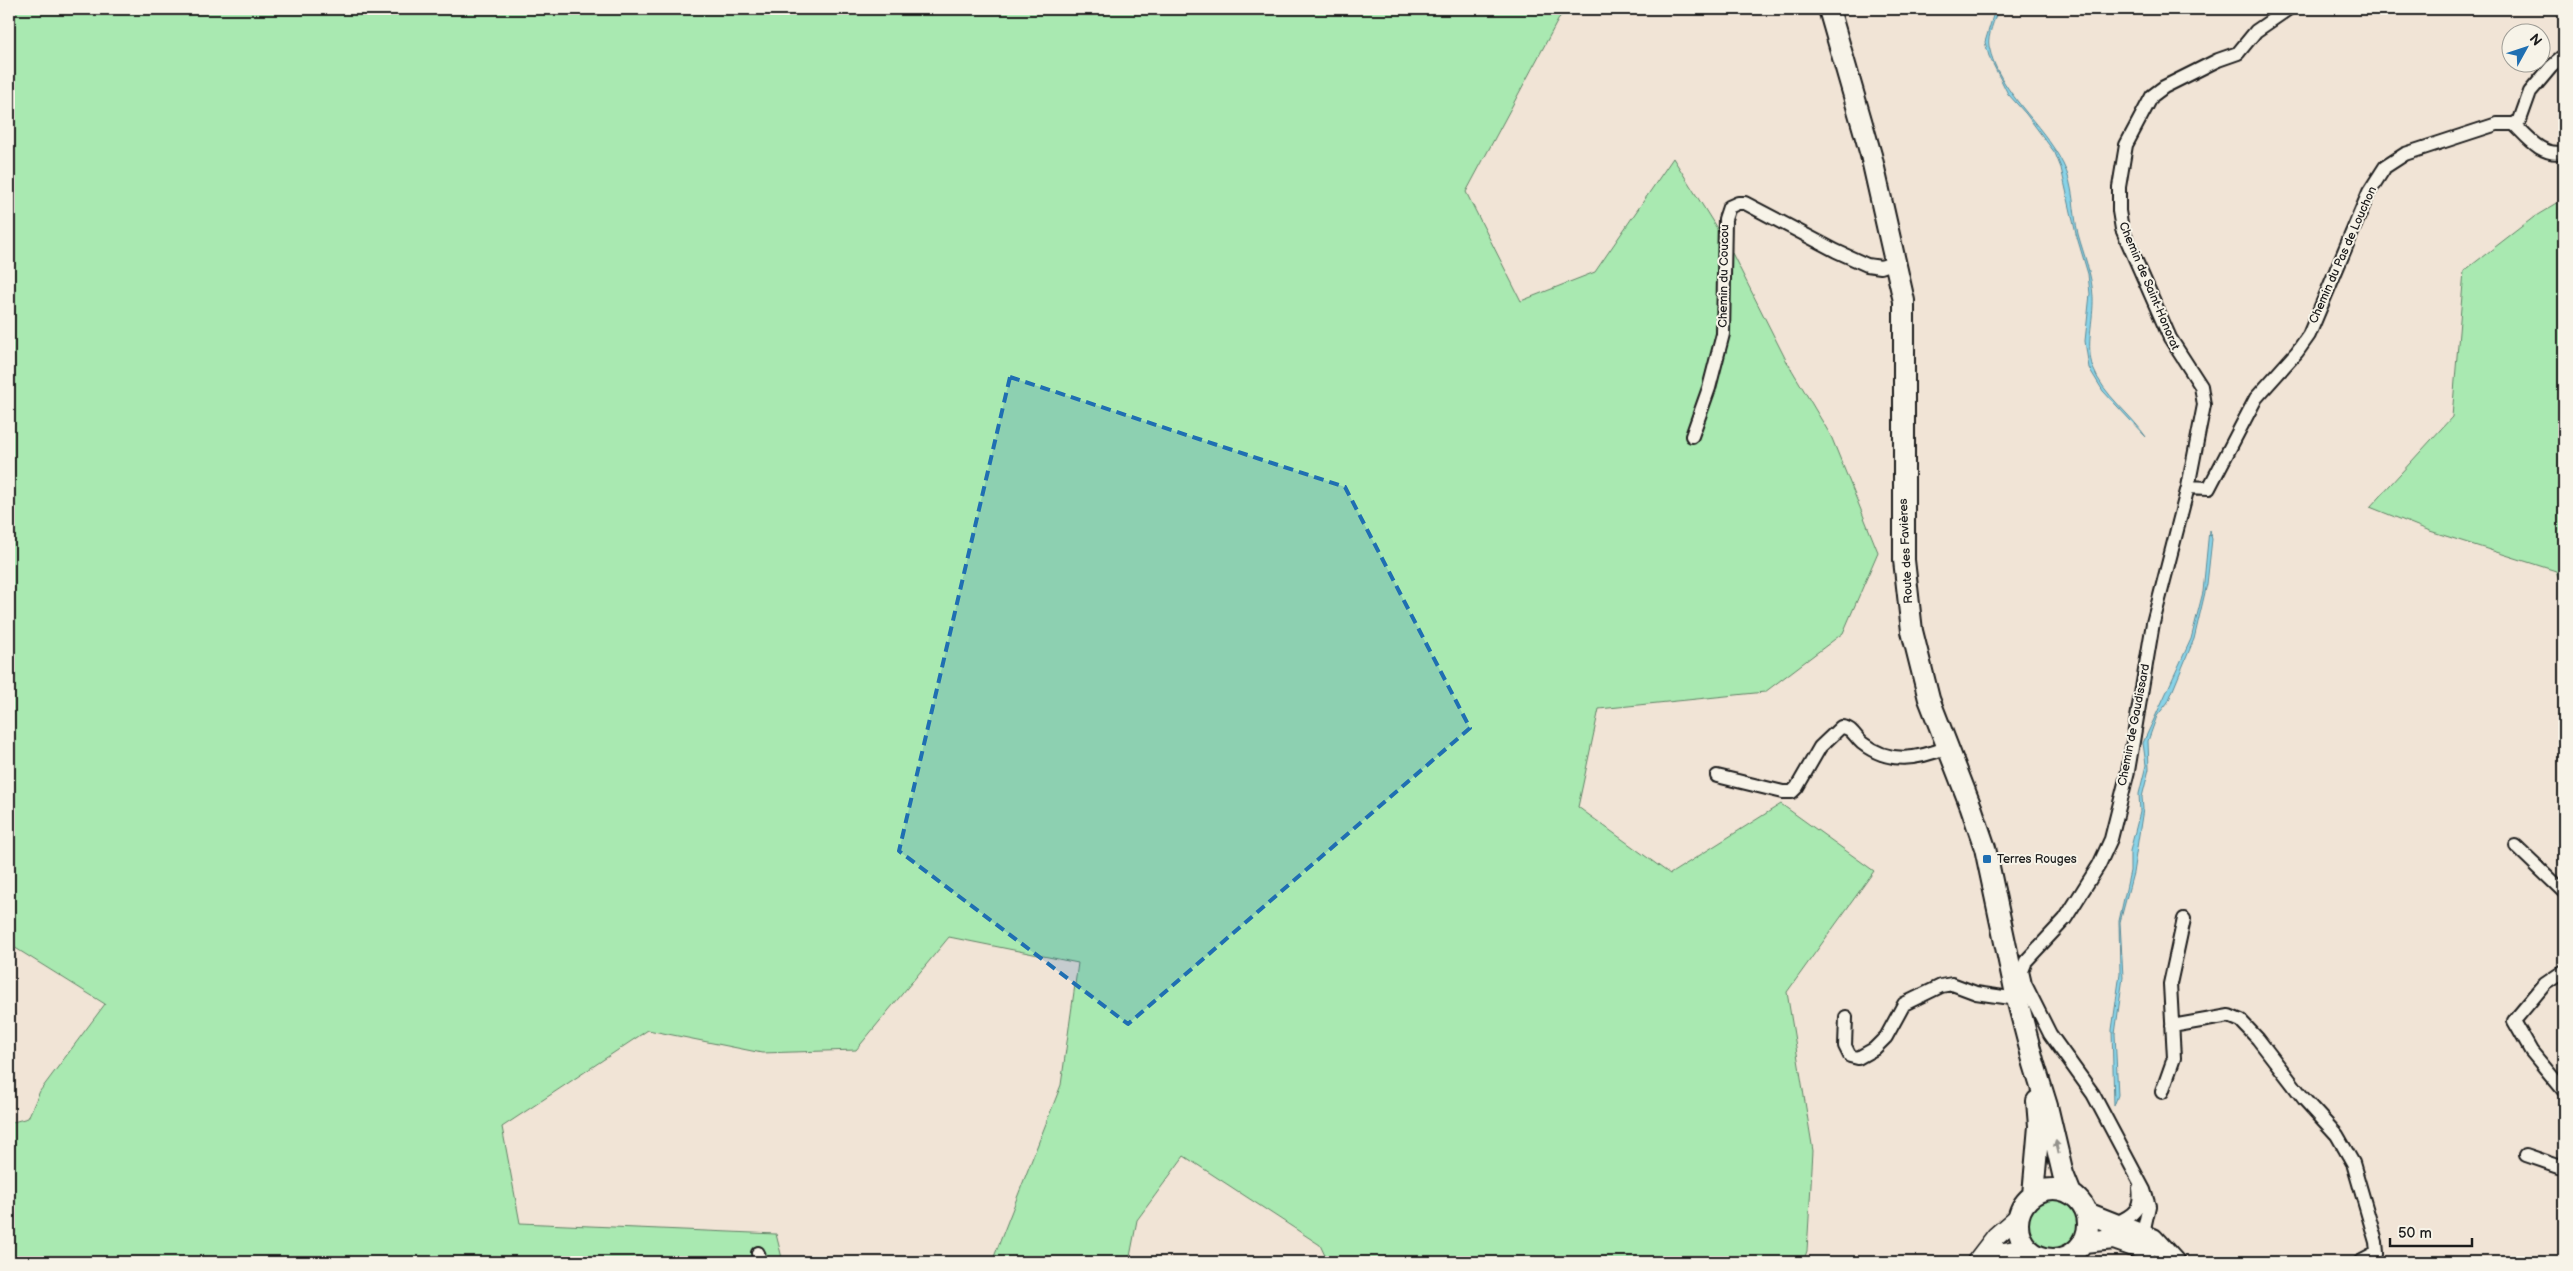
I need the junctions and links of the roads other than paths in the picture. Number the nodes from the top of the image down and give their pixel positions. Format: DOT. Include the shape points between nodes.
graph roads {
  1 [pos="1829,9"];
  2 [pos="1840,9"];
  3 [pos="2288,9"];
  4 [pos="2564,56"];
  5 [pos="1855,93"];
  6 [pos="2514,124"];
  7 [pos="2564,152"];
  8 [pos="1896,262"];
  9 [pos="1692,436"];
  10 [pos="2188,487"];
  11 [pos="1948,748"];
  12 [pos="1717,776"];
  13 [pos="2516,846"];
  14 [pos="2564,892"];
  15 [pos="2184,919"];
  16 [pos="2564,972"];
  17 [pos="2017,998"];
  18 [pos="1846,1017"];
  19 [pos="2172,1026"];
  20 [pos="2034,1064"];
  21 [pos="2564,1091"];
  22 [pos="2162,1092"];
  23 [pos="2526,1155"];
  24 [pos="2564,1168"];
  25 [pos="2137,1176"];
  26 [pos="2071,1194"];
  27 [pos="2034,1195"];
  28 [pos="2087,1213"];
  29 [pos="2019,1216"];
  30 [pos="2119,1232"];
  31 [pos="2143,1233"];
  32 [pos="2084,1242"];
  33 [pos="2026,1248"];
  34 [pos="1978,1259"];
  35 [pos="2162,1262"];
  36 [pos="2174,1262"];
  37 [pos="2360,1262"];
  1 -- 5 [label="main road, Route des Favières"];
  2 -- 5 [label="main road, Route des Favières"];
  3 -- 10 [label="street, Chemin de Saint-Honorat" via="2256,31 2238,53 2218,60 2152,96 2126,145 2119,187 2122,228 2170,338 2196,376 2204,396"];
  4 -- 6 [label="street" via="2530,92 2520,120"];
  5 -- 8 [label="main road, Route des Favières"];
  6 -- 7 [label="street" via="2534,145 2552,153"];
  6 -- 10 [label="street, Chemin du Pas de Louchon" via="2497,124 2405,154 2385,167 2369,192 2309,335 2256,398 2208,488"];
  8 -- 9 [label="street, Chemin du Coucou" via="1881,267 1867,265 1745,203 1729,207 1724,219 1723,334"];
  8 -- 11 [label="main road, Route des Favières" via="1905,321 1905,586 1923,676"];
  10 -- 25 [label="street, Chemin de Gaudissard" via="2153,623 2128,770 2111,839 2099,865 2065,919 2026,961 2022,971 2025,984 2050,1034 2093,1094"];
  11 -- 12 [label="street" via="1917,758 1892,758 1864,744 1850,729 1841,727 1820,747 1792,792"];
  11 -- 17 [label="main road, Route des Favières" via="1985,848"];
  13 -- 14 [label="street"];
  15 -- 19 [label="street" via="2170,984"];
  16 -- 21 [label="street" via="2545,984 2514,1021 2531,1051"];
  17 -- 18 [label="street" via="1982,995 1952,984 1941,986 1904,1004 1886,1037 1874,1050 1858,1058 1846,1052"];
  17 -- 20 [label="main road, Route des Favières"];
  19 -- 22 [label="street" via="2174,1058"];
  19 -- 37 [label="street" via="2229,1016 2241,1021 2337,1135 2353,1163 2376,1242 2376,1253"];
  26 -- 20 [label="main road, one-way"];
  20 -- 27 [label="main road" via="2038,1126"];
  23 -- 24 [label="street"];
  25 -- 30 [label="street" via="2138,1208"];
  25 -- 31 [label="street" via="2149,1206"];
  26 -- 27 [label="main road" via="2052,1189"];
  26 -- 28 [label="main road"];
  27 -- 29 [label="main road" via="2027,1200"];
  28 -- 30 [label="main road"];
  28 -- 32 [label="main road" via="2089,1227"];
  29 -- 33 [label="main road" via="2019,1233"];
  29 -- 34 [label="main road" via="1996,1236"];
  30 -- 31 [label="main road"];
  30 -- 32 [label="main road"];
  30 -- 35 [label="main road"];
  31 -- 36 [label="main road" via="2161,1245"];
  32 -- 33 [label="main road" via="2071,1255 2052,1260"];
  33 -- 34 [label="main road"];
}
